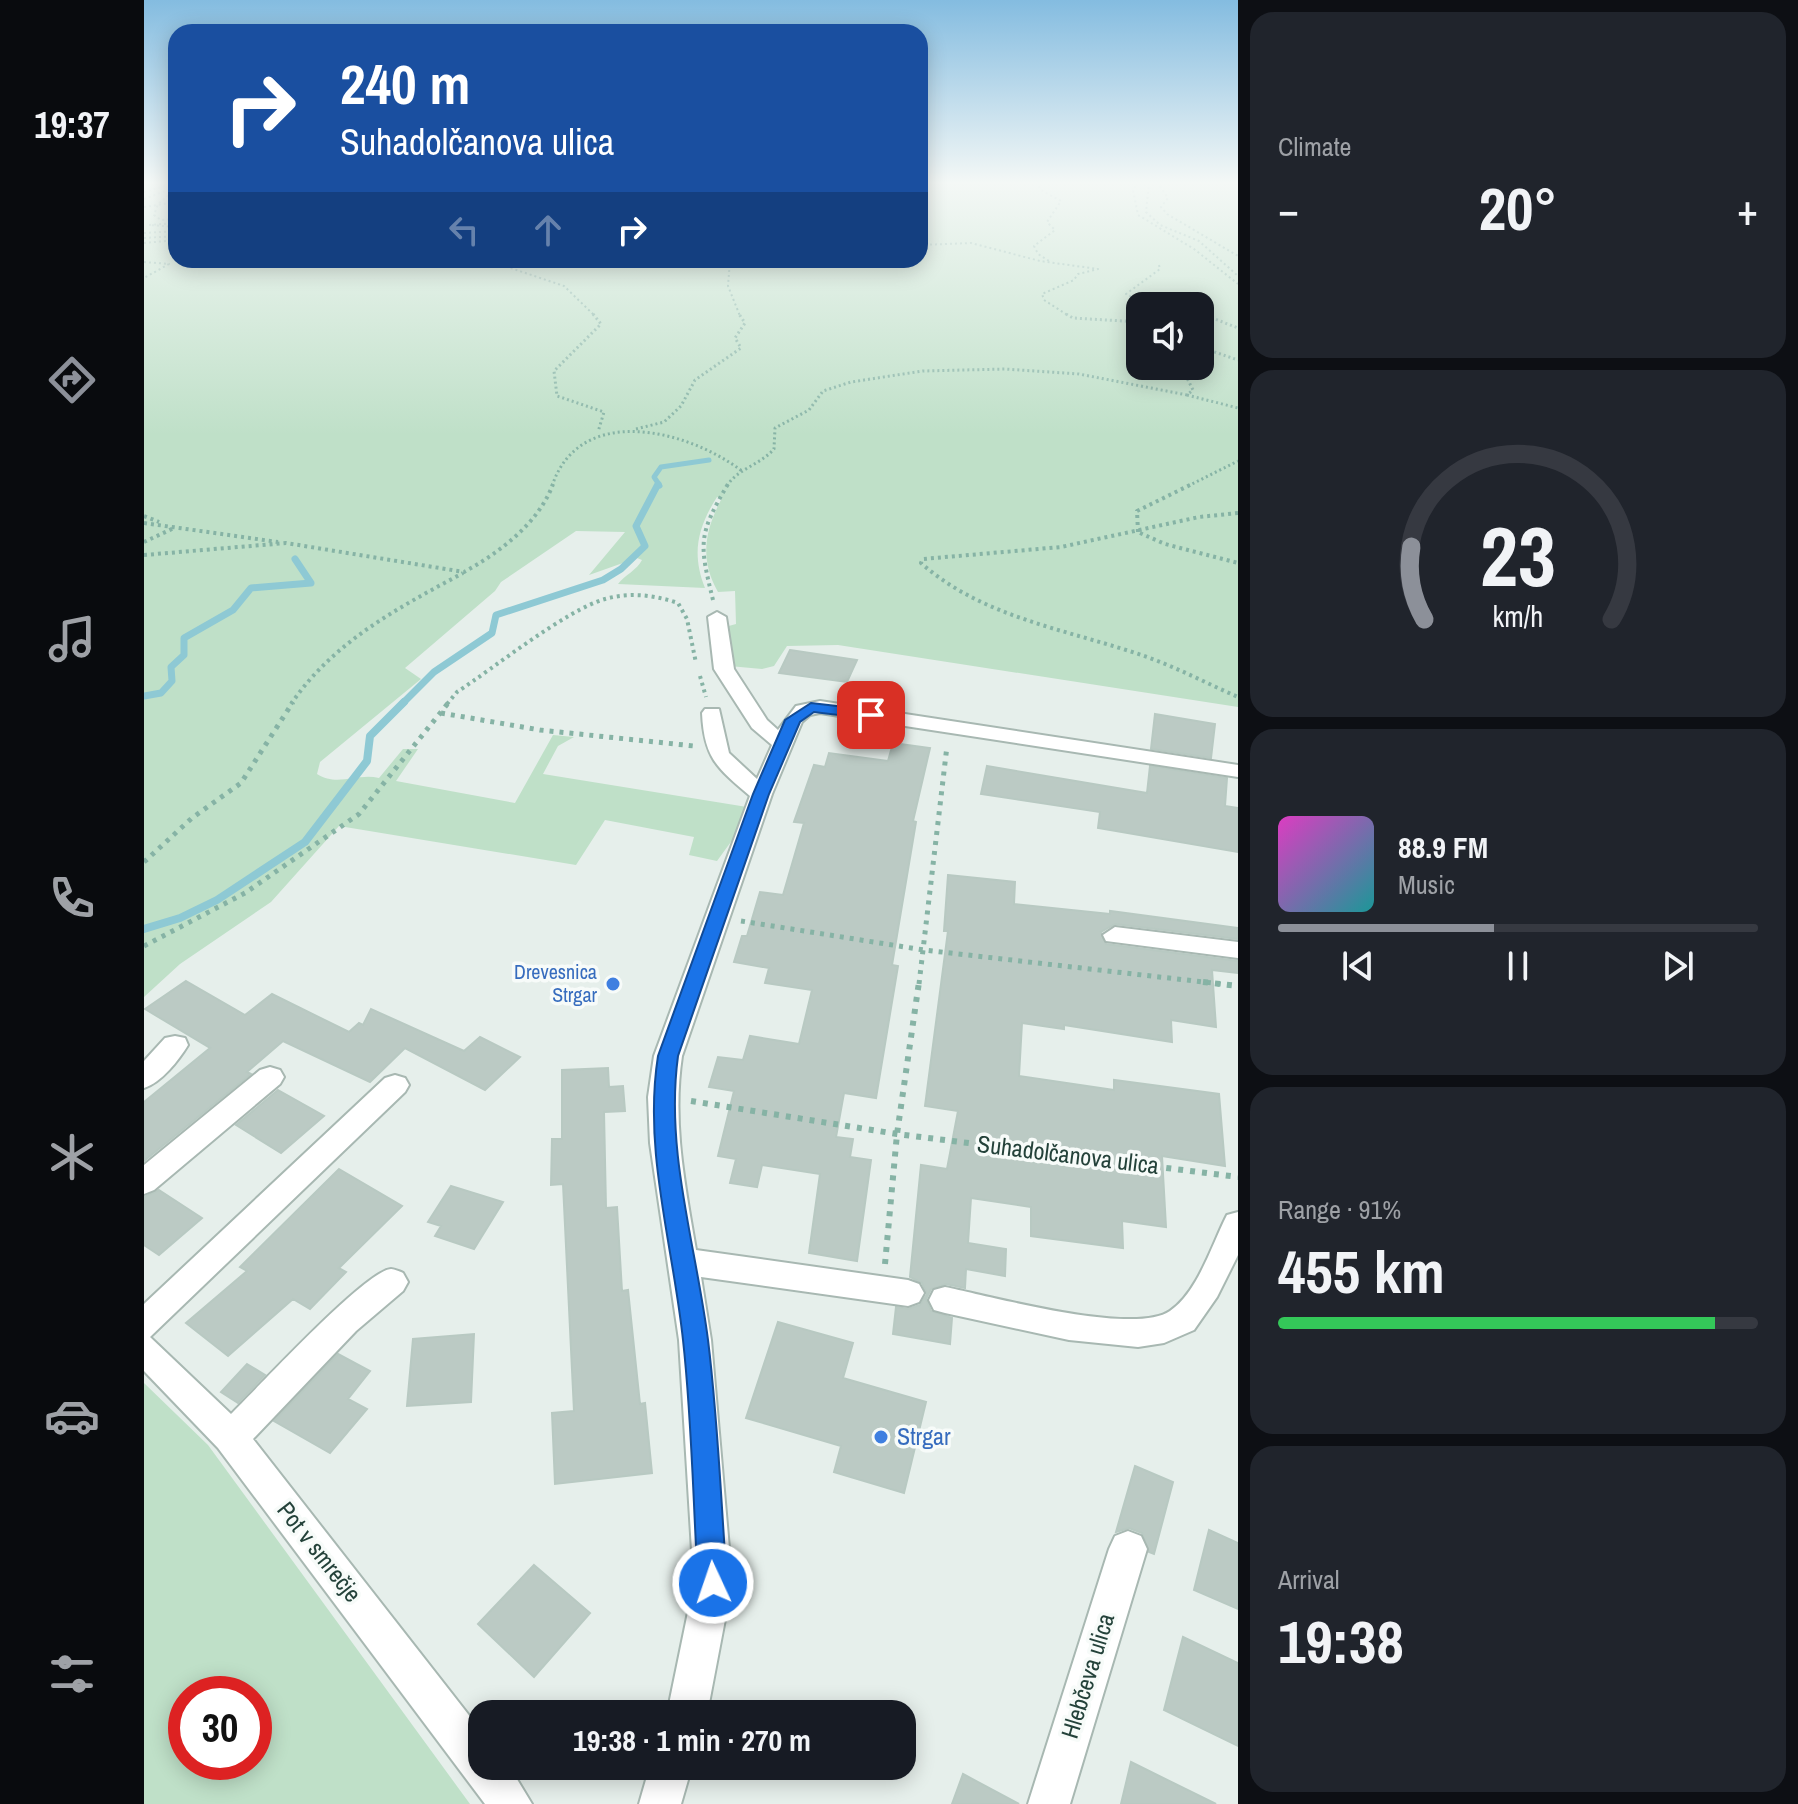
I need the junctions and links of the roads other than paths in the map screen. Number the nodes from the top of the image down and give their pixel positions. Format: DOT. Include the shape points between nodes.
graph roads {
  1 [pos="717,617"];
  2 [pos="712,713"];
  3 [pos="784,745"];
  4 [pos="1238,771"];
  5 [pos="761,794"];
  6 [pos="1115,935"];
  7 [pos="1238,950"];
  8 [pos="175,1045"];
  9 [pos="270,1077"];
  10 [pos="144,1078"];
  11 [pos="395,1085"];
  12 [pos="144,1182"];
  13 [pos="1238,1224"];
  14 [pos="681,1261"];
  15 [pos="392,1282"];
  16 [pos="896,1291"];
  17 [pos="945,1300"];
  18 [pos="144,1325"];
  19 [pos="144,1349"];
  20 [pos="231,1438"];
  21 [pos="1128,1549"];
  22 [pos="690,1700"];
  23 [pos="468,1748"];
  24 [pos="493,1780"];
  25 [pos="667,1780"];
  26 [pos="511,1804"];
  27 [pos="660,1804"];
  28 [pos="1049,1804"];
  1 -- 3 [label="street" via="724,669 759,724"];
  2 -- 5 [label="street" via="712,744 727,769"];
  3 -- 4 [label="street" via="793,720 811,707"];
  3 -- 5 [label="street"];
  5 -- 14 [label="street" via="668,1056 662,1097 664,1143"];
  6 -- 7 [label="street"];
  8 -- 10 [label="street"];
  9 -- 12 [label="street"];
  11 -- 18 [label="street"];
  13 -- 17 [label="street" via="1183,1320 1162,1331 1115,1334"];
  14 -- 16 [label="street"];
  14 -- 22 [label="street" via="695,1340 713,1583"];
  15 -- 20 [label="street" via="345,1321"];
  19 -- 20 [label="street, Pot v smrečje"];
  20 -- 23 [label="street, Pot v smrečje"];
  21 -- 28 [label="street, Hlebčeva ulica"];
  24 -- 26 [label="street, Pot v smrečje"];
  25 -- 27 [label="street"];
}
